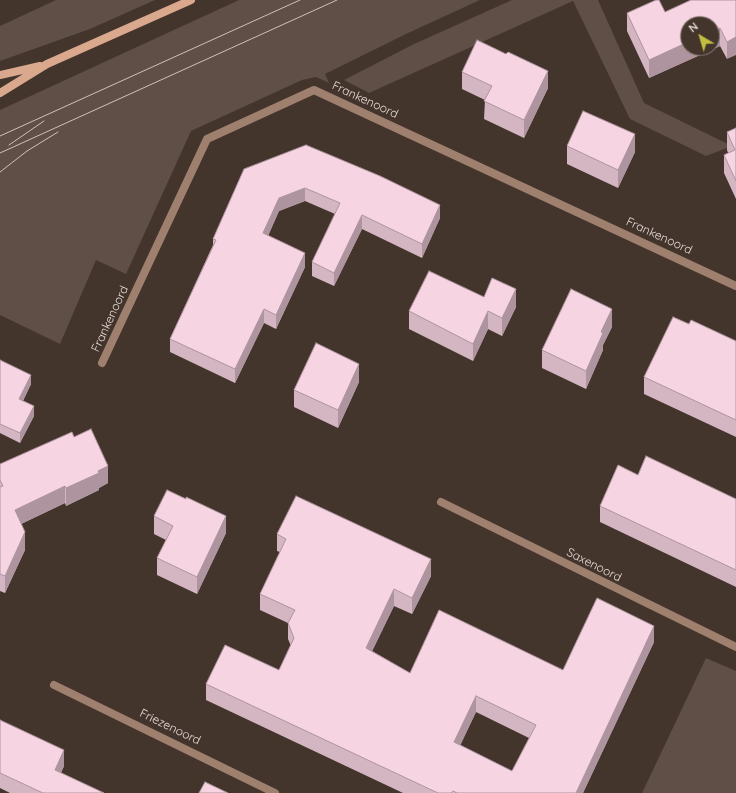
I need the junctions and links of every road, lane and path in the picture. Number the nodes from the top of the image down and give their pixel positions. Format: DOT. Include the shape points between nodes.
graph roads {
  1 [pos="191,0"];
  2 [pos="47,64"];
  3 [pos="0,75"];
  4 [pos="0,93"];
  5 [pos="736,286"];
  6 [pos="102,363"];
  7 [pos="441,502"];
  8 [pos="736,648"];
  9 [pos="54,685"];
  10 [pos="275,793"];
  1 -- 2 [label="main road"];
  2 -- 3 [label="main road"];
  2 -- 4 [label="main road"];
  5 -- 6 [label="street, Frankenoord" via="314,90 207,139"];
  7 -- 8 [label="street, Saxenoord"];
  9 -- 10 [label="street, Friezenoord"];
}
